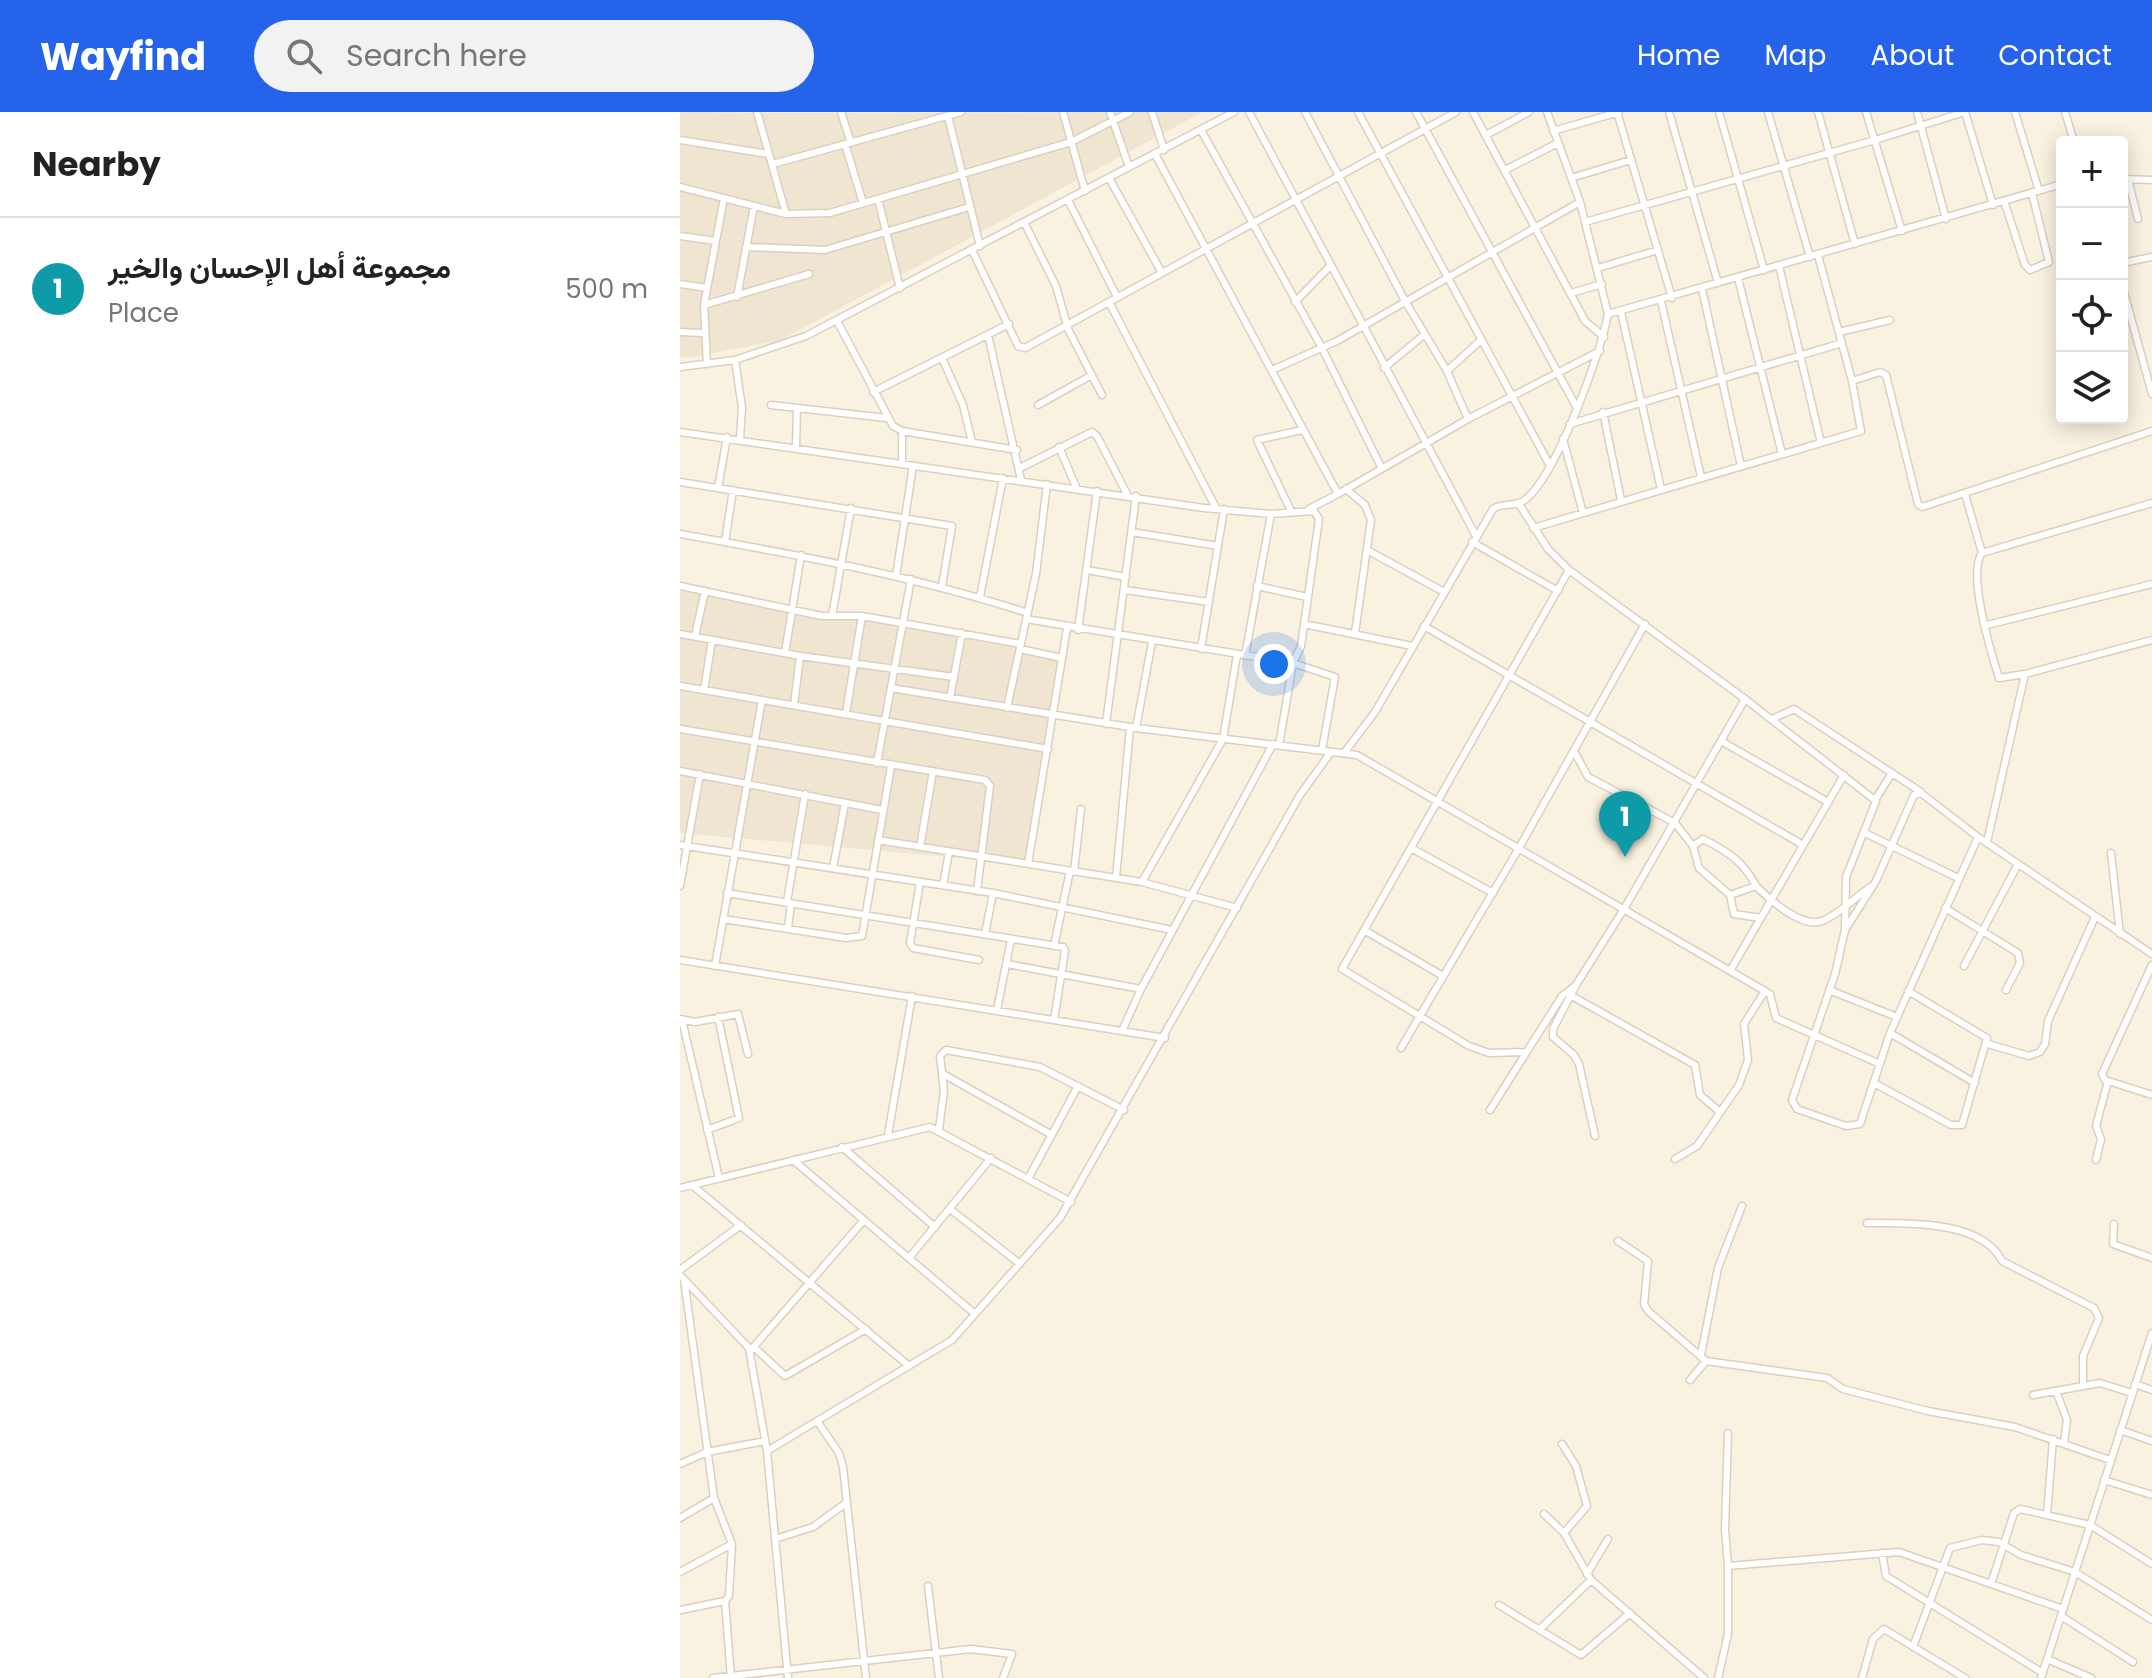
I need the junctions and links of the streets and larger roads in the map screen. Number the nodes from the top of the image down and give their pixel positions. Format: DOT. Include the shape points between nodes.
graph roads {
  1 [pos="757,112"];
  2 [pos="841,112"];
  3 [pos="961,112"];
  4 [pos="1063,112"];
  5 [pos="1110,112"];
  6 [pos="1130,112"];
  7 [pos="1152,112"];
  8 [pos="1234,112"];
  9 [pos="1249,112"];
  10 [pos="1305,112"];
  11 [pos="1358,112"];
  12 [pos="1416,112"];
  13 [pos="1456,112"];
  14 [pos="1473,112"];
  15 [pos="1529,112"];
  16 [pos="1547,112"];
  17 [pos="1618,112"];
  18 [pos="1669,112"];
  19 [pos="1719,112"];
  20 [pos="1768,112"];
  21 [pos="1818,112"];
  22 [pos="1866,112"];
  23 [pos="1917,112"];
  24 [pos="2015,112"];
  25 [pos="2065,112"];
  26 [pos="948,116"];
  27 [pos="1113,123"];
  28 [pos="1921,125"];
  29 [pos="1425,129"];
  30 [pos="1201,130"];
  31 [pos="1553,131"];
  32 [pos="1486,135"];
  33 [pos="2072,136"];
  34 [pos="680,140"];
  35 [pos="1875,140"];
  36 [pos="1071,142"];
  37 [pos="848,143"];
  38 [pos="1558,143"];
  39 [pos="1164,150"];
  40 [pos="1829,152"];
  41 [pos="1381,153"];
  42 [pos="768,154"];
  43 [pos="1155,154"];
  44 [pos="1631,160"];
  45 [pos="773,164"];
  46 [pos="1783,166"];
  47 [pos="1129,167"];
  48 [pos="1505,170"];
  49 [pos="962,175"];
  50 [pos="1337,177"];
  51 [pos="1109,178"];
  52 [pos="1571,178"];
  53 [pos="1738,179"];
  54 [pos="2128,179"];
  55 [pos="2152,180"];
  56 [pos="2056,186"];
  57 [pos="680,187"];
  58 [pos="2128,188"];
  59 [pos="1085,191"];
  60 [pos="1692,191"];
  61 [pos="2035,192"];
  62 [pos="724,198"];
  63 [pos="878,199"];
  64 [pos="1068,200"];
  65 [pos="1295,200"];
  66 [pos="2004,201"];
  67 [pos="1580,202"];
  68 [pos="863,203"];
  69 [pos="1644,205"];
  70 [pos="1993,205"];
  71 [pos="754,206"];
  72 [pos="969,207"];
  73 [pos="786,214"];
  74 [pos="1946,219"];
  75 [pos="2138,219"];
  76 [pos="1024,222"];
  77 [pos="1585,222"];
  78 [pos="1250,225"];
  79 [pos="1536,226"];
  80 [pos="1902,231"];
  81 [pos="886,232"];
  82 [pos="680,236"];
  83 [pos="716,241"];
  84 [pos="1855,244"];
  85 [pos="746,247"];
  86 [pos="976,248"];
  87 [pos="1208,248"];
  88 [pos="1658,250"];
  89 [pos="1492,251"];
  90 [pos="1818,255"];
  91 [pos="1810,257"];
  92 [pos="2152,257"];
  93 [pos="2128,262"];
  94 [pos="1330,266"];
  95 [pos="1779,266"];
  96 [pos="1598,268"];
  97 [pos="1764,270"];
  98 [pos="1162,273"];
  99 [pos="809,274"];
  100 [pos="1447,276"];
  101 [pos="1738,278"];
  102 [pos="1718,283"];
  103 [pos="680,284"];
  104 [pos="1602,284"];
  105 [pos="707,288"];
  106 [pos="900,288"];
  107 [pos="1702,289"];
  108 [pos="1571,293"];
  109 [pos="737,297"];
  110 [pos="1117,297"];
  111 [pos="1672,298"];
  112 [pos="1405,301"];
  113 [pos="1661,301"];
  114 [pos="1109,302"];
  115 [pos="1295,302"];
  116 [pos="704,305"];
  117 [pos="2128,307"];
  118 [pos="1621,312"];
  119 [pos="1608,314"];
  120 [pos="1890,320"];
  121 [pos="837,321"];
  122 [pos="1009,324"];
  123 [pos="1361,324"];
  124 [pos="1066,325"];
  125 [pos="680,332"];
  126 [pos="1839,332"];
  127 [pos="703,333"];
  128 [pos="1425,334"];
  129 [pos="988,335"];
  130 [pos="1604,337"];
  131 [pos="1481,340"];
  132 [pos="1842,343"];
  133 [pos="1322,348"];
  134 [pos="1600,351"];
  135 [pos="1801,355"];
  136 [pos="942,358"];
  137 [pos="735,360"];
  138 [pos="707,364"];
  139 [pos="680,367"];
  140 [pos="1761,367"];
  141 [pos="1384,368"];
  142 [pos="1272,370"];
  143 [pos="1447,371"];
  144 [pos="1555,374"];
  145 [pos="1092,375"];
  146 [pos="1722,379"];
  147 [pos="1852,381"];
  148 [pos="873,392"];
  149 [pos="1682,392"];
  150 [pos="2152,394"];
  151 [pos="1102,395"];
  152 [pos="1510,397"];
  153 [pos="1641,402"];
  154 [pos="771,405"];
  155 [pos="1038,405"];
  156 [pos="797,408"];
  157 [pos="1577,408"];
  158 [pos="1603,412"];
  159 [pos="886,418"];
  160 [pos="1468,419"];
  161 [pos="1569,424"];
  162 [pos="1302,430"];
  163 [pos="902,431"];
  164 [pos="2152,431"];
  165 [pos="680,432"];
  166 [pos="727,437"];
  167 [pos="740,438"];
  168 [pos="1562,438"];
  169 [pos="972,442"];
  170 [pos="1821,443"];
  171 [pos="1424,444"];
  172 [pos="796,447"];
  173 [pos="1059,447"];
  174 [pos="1017,450"];
  175 [pos="1782,454"];
  176 [pos="902,464"];
  177 [pos="1550,464"];
  178 [pos="913,466"];
  179 [pos="1741,466"];
  180 [pos="1381,467"];
  181 [pos="1020,468"];
  182 [pos="1701,477"];
  183 [pos="1003,478"];
  184 [pos="1021,480"];
  185 [pos="680,482"];
  186 [pos="1047,484"];
  187 [pos="1076,487"];
  188 [pos="718,488"];
  189 [pos="1346,489"];
  190 [pos="1661,489"];
  191 [pos="733,490"];
  192 [pos="1097,491"];
  193 [pos="1338,494"];
  194 [pos="1965,494"];
  195 [pos="1128,495"];
  196 [pos="1136,496"];
  197 [pos="1621,500"];
  198 [pos="2152,503"];
  199 [pos="1519,504"];
  200 [pos="851,508"];
  201 [pos="1220,509"];
  202 [pos="1309,509"];
  203 [pos="1291,511"];
  204 [pos="1583,513"];
  205 [pos="1271,514"];
  206 [pos="906,518"];
  207 [pos="1533,528"];
  208 [pos="1132,532"];
  209 [pos="680,534"];
  210 [pos="1474,539"];
  211 [pos="725,542"];
  212 [pos="1218,546"];
  213 [pos="1367,550"];
  214 [pos="1982,553"];
  215 [pos="801,555"];
  216 [pos="842,563"];
  217 [pos="1087,570"];
  218 [pos="1569,570"];
  219 [pos="896,576"];
  220 [pos="1126,577"];
  221 [pos="911,579"];
  222 [pos="2152,584"];
  223 [pos="680,586"];
  224 [pos="942,586"];
  225 [pos="1257,586"];
  226 [pos="1125,590"];
  227 [pos="705,591"];
  228 [pos="1558,591"];
  229 [pos="1444,592"];
  230 [pos="980,597"];
  231 [pos="1307,597"];
  232 [pos="1209,602"];
  233 [pos="792,610"];
  234 [pos="832,616"];
  235 [pos="862,616"];
  236 [pos="1027,616"];
  237 [pos="903,622"];
  238 [pos="1304,624"];
  239 [pos="1645,624"];
  240 [pos="1987,625"];
  241 [pos="1424,626"];
  242 [pos="1067,628"];
  243 [pos="1078,630"];
  244 [pos="962,633"];
  245 [pos="1355,633"];
  246 [pos="680,634"];
  247 [pos="695,636"];
  248 [pos="1119,637"];
  249 [pos="712,640"];
  250 [pos="2152,640"];
  251 [pos="1152,642"];
  252 [pos="1412,646"];
  253 [pos="1020,647"];
  254 [pos="1201,649"];
  255 [pos="785,653"];
  256 [pos="1241,655"];
  257 [pos="800,656"];
  258 [pos="1062,658"];
  259 [pos="855,663"];
  260 [pos="1293,663"];
  261 [pos="895,669"];
  262 [pos="2025,674"];
  263 [pos="1509,675"];
  264 [pos="954,677"];
  265 [pos="680,686"];
  266 [pos="891,688"];
  267 [pos="704,690"];
  268 [pos="950,698"];
  269 [pos="1745,699"];
  270 [pos="762,700"];
  271 [pos="794,705"];
  272 [pos="1007,708"];
  273 [pos="846,713"];
  274 [pos="1054,715"];
  275 [pos="886,719"];
  276 [pos="1772,719"];
  277 [pos="1591,722"];
  278 [pos="1106,724"];
  279 [pos="1133,728"];
  280 [pos="680,729"];
  281 [pos="1223,739"];
  282 [pos="1721,741"];
  283 [pos="756,742"];
  284 [pos="1276,744"];
  285 [pos="1048,749"];
  286 [pos="1322,750"];
  287 [pos="1574,751"];
  288 [pos="1331,752"];
  289 [pos="1344,753"];
  290 [pos="877,763"];
  291 [pos="891,766"];
  292 [pos="680,771"];
  293 [pos="933,771"];
  294 [pos="1892,773"];
  295 [pos="700,774"];
  296 [pos="1844,775"];
  297 [pos="1699,782"];
  298 [pos="748,783"];
  299 [pos="1921,793"];
  300 [pos="805,794"];
  301 [pos="1875,800"];
  302 [pos="1438,801"];
  303 [pos="1828,802"];
  304 [pos="845,803"];
  305 [pos="1081,809"];
  306 [pos="882,810"];
  307 [pos="1675,823"];
  308 [pos="1865,833"];
  309 [pos="1978,837"];
  310 [pos="878,840"];
  311 [pos="1987,842"];
  312 [pos="1803,845"];
  313 [pos="684,846"];
  314 [pos="1693,846"];
  315 [pos="1891,846"];
  316 [pos="920,847"];
  317 [pos="1411,848"];
  318 [pos="1519,848"];
  319 [pos="949,852"];
  320 [pos="735,853"];
  321 [pos="2111,853"];
  322 [pos="981,858"];
  323 [pos="793,862"];
  324 [pos="1028,864"];
  325 [pos="2018,864"];
  326 [pos="833,868"];
  327 [pos="1072,872"];
  328 [pos="873,874"];
  329 [pos="1116,878"];
  330 [pos="1958,878"];
  331 [pos="920,882"];
  332 [pos="1142,882"];
  333 [pos="943,885"];
  334 [pos="680,886"];
  335 [pos="1756,886"];
  336 [pos="1873,886"];
  337 [pos="977,891"];
  338 [pos="727,893"];
  339 [pos="993,893"];
  340 [pos="1192,893"];
  341 [pos="1493,893"];
  342 [pos="1730,895"];
  343 [pos="1771,900"];
  344 [pos="789,902"];
  345 [pos="1845,904"];
  346 [pos="1062,907"];
  347 [pos="1237,908"];
  348 [pos="1945,908"];
  349 [pos="1624,909"];
  350 [pos="867,915"];
  351 [pos="2095,917"];
  352 [pos="1761,918"];
  353 [pos="723,919"];
  354 [pos="914,923"];
  355 [pos="788,928"];
  356 [pos="1172,930"];
  357 [pos="1364,930"];
  358 [pos="1845,930"];
  359 [pos="1984,932"];
  360 [pos="985,934"];
  361 [pos="2120,934"];
  362 [pos="1011,939"];
  363 [pos="1054,946"];
  364 [pos="2152,954"];
  365 [pos="680,960"];
  366 [pos="979,960"];
  367 [pos="1007,964"];
  368 [pos="2152,965"];
  369 [pos="715,966"];
  370 [pos="1964,966"];
  371 [pos="1730,971"];
  372 [pos="1062,973"];
  373 [pos="1443,976"];
  374 [pos="1576,985"];
  375 [pos="1141,989"];
  376 [pos="1829,990"];
  377 [pos="2006,990"];
  378 [pos="1765,991"];
  379 [pos="1908,991"];
  380 [pos="912,996"];
  381 [pos="1572,996"];
  382 [pos="997,1010"];
  383 [pos="718,1017"];
  384 [pos="1897,1017"];
  385 [pos="1419,1018"];
  386 [pos="681,1019"];
  387 [pos="1054,1020"];
  388 [pos="1122,1031"];
  389 [pos="1890,1033"];
  390 [pos="1814,1035"];
  391 [pos="1165,1038"];
  392 [pos="1988,1044"];
  393 [pos="1401,1048"];
  394 [pos="1526,1052"];
  395 [pos="748,1054"];
  396 [pos="1880,1064"];
  397 [pos="943,1074"];
  398 [pos="2108,1081"];
  399 [pos="1874,1083"];
  400 [pos="1975,1083"];
  401 [pos="1078,1086"];
  402 [pos="2152,1095"];
  403 [pos="1124,1110"];
  404 [pos="1490,1110"];
  405 [pos="1720,1112"];
  406 [pos="939,1129"];
  407 [pos="707,1130"];
  408 [pos="888,1135"];
  409 [pos="1052,1135"];
  410 [pos="1595,1136"];
  411 [pos="842,1147"];
  412 [pos="991,1158"];
  413 [pos="1675,1159"];
  414 [pos="793,1160"];
  415 [pos="2096,1160"];
  416 [pos="719,1178"];
  417 [pos="1028,1179"];
  418 [pos="692,1185"];
  419 [pos="680,1188"];
  420 [pos="1071,1202"];
  421 [pos="1742,1206"];
  422 [pos="950,1209"];
  423 [pos="864,1220"];
  424 [pos="1867,1223"];
  425 [pos="2114,1224"];
  426 [pos="741,1225"];
  427 [pos="935,1227"];
  428 [pos="1618,1241"];
  429 [pos="909,1258"];
  430 [pos="2152,1258"];
  431 [pos="1020,1264"];
  432 [pos="681,1275"];
  433 [pos="811,1283"];
  434 [pos="975,1314"];
  435 [pos="866,1329"];
  436 [pos="2152,1333"];
  437 [pos="752,1349"];
  438 [pos="1704,1358"];
  439 [pos="909,1366"];
  440 [pos="1690,1380"];
  441 [pos="2135,1384"];
  442 [pos="2083,1385"];
  443 [pos="2152,1390"];
  444 [pos="2056,1391"];
  445 [pos="2132,1393"];
  446 [pos="2033,1395"];
  447 [pos="817,1421"];
  448 [pos="2120,1430"];
  449 [pos="1728,1433"];
  450 [pos="2053,1439"];
  451 [pos="765,1441"];
  452 [pos="2152,1441"];
  453 [pos="2064,1443"];
  454 [pos="1562,1444"];
  455 [pos="767,1451"];
  456 [pos="707,1452"];
  457 [pos="2110,1460"];
  458 [pos="680,1464"];
  459 [pos="2104,1480"];
  460 [pos="2152,1495"];
  461 [pos="714,1498"];
  462 [pos="846,1503"];
  463 [pos="1544,1514"];
  464 [pos="2047,1515"];
  465 [pos="680,1518"];
  466 [pos="2090,1525"];
  467 [pos="1564,1533"];
  468 [pos="775,1539"];
  469 [pos="1608,1539"];
  470 [pos="732,1544"];
  471 [pos="2004,1546"];
  472 [pos="1882,1553"];
  473 [pos="2152,1564"];
  474 [pos="1728,1566"];
  475 [pos="1942,1567"];
  476 [pos="680,1572"];
  477 [pos="2075,1572"];
  478 [pos="1589,1577"];
  479 [pos="1991,1584"];
  480 [pos="928,1586"];
  481 [pos="725,1601"];
  482 [pos="1928,1601"];
  483 [pos="1499,1605"];
  484 [pos="680,1610"];
  485 [pos="2062,1612"];
  486 [pos="1630,1613"];
  487 [pos="2152,1620"];
  488 [pos="1539,1630"];
  489 [pos="1913,1647"];
  490 [pos="935,1652"];
  491 [pos="2047,1659"];
  492 [pos="864,1660"];
  493 [pos="2133,1662"];
  494 [pos="787,1674"];
  495 [pos="2042,1676"];
  496 [pos="731,1677"];
  497 [pos="713,1678"];
  498 [pos="866,1678"];
  499 [pos="939,1678"];
  500 [pos="1003,1678"];
  501 [pos="1704,1678"];
  502 [pos="1718,1678"];
  503 [pos="1862,1678"];
  504 [pos="1965,1678"];
  505 [pos="2091,1678"];
  1 -- 42 [label="street"];
  2 -- 37 [label="street"];
  3 -- 26 [label="street"];
  4 -- 36 [label="street"];
  5 -- 27 [label="street"];
  6 -- 27 [label="street"];
  7 -- 39 [label="street"];
  8 -- 30 [label="street"];
  9 -- 65 [label="street"];
  10 -- 50 [label="street"];
  11 -- 41 [label="street"];
  12 -- 29 [label="street"];
  13 -- 29 [label="street"];
  14 -- 32 [label="street"];
  15 -- 32 [label="street"];
  16 -- 31 [label="street"];
  17 -- 31 [label="street"];
  17 -- 44 [label="street"];
  18 -- 60 [label="street"];
  19 -- 53 [label="street"];
  20 -- 46 [label="street"];
  21 -- 40 [label="street"];
  22 -- 35 [label="street"];
  23 -- 28 [label="street"];
  24 -- 61 [label="street"];
  25 -- 33 [label="street"];
  26 -- 37 [label="street"];
  26 -- 49 [label="street"];
  27 -- 36 [label="street"];
  27 -- 47 [label="street"];
  28 -- 35 [label="street"];
  28 -- 70 [label="street" via="1965,112"];
  28 -- 74 [label="street"];
  29 -- 41 [label="street"];
  29 -- 89 [label="street"];
  30 -- 39 [label="street"];
  30 -- 78 [label="street"];
  31 -- 38 [label="street"];
  32 -- 48 [label="street"];
  34 -- 42 [label="street"];
  35 -- 40 [label="street"];
  35 -- 80 [label="street"];
  36 -- 49 [label="street"];
  36 -- 59 [label="street"];
  37 -- 45 [label="street"];
  37 -- 68 [label="street"];
  38 -- 48 [label="street"];
  38 -- 52 [label="street"];
  39 -- 43 [label="street"];
  40 -- 46 [label="street"];
  40 -- 84 [label="street"];
  41 -- 50 [label="street"];
  41 -- 100 [label="street"];
  42 -- 45 [label="street"];
  43 -- 47 [label="street"];
  43 -- 87 [label="street"];
  44 -- 52 [label="street"];
  44 -- 69 [label="street"];
  45 -- 73 [label="street"];
  46 -- 53 [label="street"];
  46 -- 91 [label="street"];
  47 -- 51 [label="street"];
  48 -- 79 [label="street"];
  49 -- 63 [label="street"];
  49 -- 72 [label="street"];
  50 -- 65 [label="street"];
  50 -- 112 [label="street"];
  51 -- 59 [label="street"];
  51 -- 98 [label="street"];
  52 -- 67 [label="street"];
  53 -- 60 [label="street"];
  53 -- 97 [label="street"];
  54 -- 55 [label="street"];
  56 -- 61 [label="street"];
  57 -- 62 [label="street"];
  58 -- 75 [label="street"];
  59 -- 64 [label="street"];
  60 -- 69 [label="street"];
  60 -- 102 [label="street"];
  61 -- 66 [label="street"];
  61 -- 66 [label="street" via="2049,262 2030,270"];
  62 -- 71 [label="street"];
  62 -- 83 [label="street"];
  63 -- 68 [label="street"];
  63 -- 81 [label="street"];
  64 -- 76 [label="street"];
  64 -- 110 [label="street"];
  65 -- 78 [label="street"];
  65 -- 94 [label="street"];
  66 -- 70 [label="street"];
  67 -- 77 [label="street"];
  67 -- 79 [label="street"];
  68 -- 73 [label="street" via="816,215"];
  69 -- 77 [label="street"];
  69 -- 88 [label="street"];
  70 -- 74 [label="street"];
  71 -- 73 [label="street"];
  71 -- 85 [label="street"];
  72 -- 81 [label="street"];
  72 -- 86 [label="street"];
  74 -- 80 [label="street"];
  76 -- 86 [label="street"];
  76 -- 124 [label="street" via="1056,286"];
  77 -- 96 [label="street"];
  78 -- 87 [label="street"];
  78 -- 115 [label="street"];
  79 -- 89 [label="street"];
  79 -- 108 [label="street"];
  80 -- 84 [label="street"];
  81 -- 85 [label="street" via="817,251"];
  81 -- 106 [label="street"];
  82 -- 83 [label="street"];
  83 -- 105 [label="street"];
  84 -- 90 [label="street"];
  85 -- 109 [label="street"];
  86 -- 106 [label="street"];
  86 -- 122 [label="street"];
  87 -- 98 [label="street"];
  87 -- 142 [label="street"];
  88 -- 96 [label="street"];
  88 -- 111 [label="street"];
  89 -- 100 [label="street"];
  89 -- 144 [label="street"];
  90 -- 91 [label="street"];
  90 -- 126 [label="street"];
  91 -- 95 [label="street"];
  92 -- 93 [label="street"];
  94 -- 115 [label="street"];
  94 -- 123 [label="street"];
  95 -- 97 [label="street"];
  95 -- 135 [label="street"];
  96 -- 104 [label="street"];
  97 -- 101 [label="street"];
  98 -- 110 [label="street"];
  99 -- 109 [label="street"];
  100 -- 112 [label="street"];
  100 -- 131 [label="street"];
  101 -- 102 [label="street"];
  101 -- 140 [label="street"];
  102 -- 107 [label="street"];
  103 -- 105 [label="street"];
  104 -- 108 [label="street"];
  104 -- 119 [label="street"];
  105 -- 116 [label="street"];
  106 -- 121 [label="street"];
  107 -- 111 [label="street"];
  107 -- 146 [label="street"];
  108 -- 130 [label="street" via="1585,321"];
  109 -- 116 [label="street"];
  110 -- 114 [label="street"];
  111 -- 113 [label="street"];
  112 -- 123 [label="street"];
  112 -- 128 [label="street"];
  113 -- 118 [label="street"];
  113 -- 149 [label="street"];
  114 -- 124 [label="street"];
  114 -- 201 [label="street"];
  115 -- 133 [label="street"];
  116 -- 127 [label="street"];
  117 -- 150 [label="street"];
  118 -- 119 [label="street"];
  118 -- 153 [label="street"];
  119 -- 130 [label="street"];
  120 -- 126 [label="street"];
  121 -- 137 [label="street"];
  121 -- 148 [label="street"];
  122 -- 124 [label="street" via="1022,349"];
  122 -- 129 [label="street"];
  123 -- 133 [label="street"];
  123 -- 141 [label="street"];
  124 -- 145 [label="street"];
  125 -- 127 [label="street"];
  126 -- 132 [label="street"];
  127 -- 138 [label="street"];
  128 -- 141 [label="street"];
  128 -- 143 [label="street"];
  129 -- 136 [label="street"];
  129 -- 174 [label="street"];
  130 -- 134 [label="street"];
  131 -- 143 [label="street"];
  131 -- 152 [label="street"];
  132 -- 135 [label="street"];
  132 -- 147 [label="street"];
  133 -- 142 [label="street"];
  133 -- 180 [label="street"];
  134 -- 144 [label="street"];
  134 -- 157 [label="street"];
  135 -- 140 [label="street"];
  135 -- 170 [label="street"];
  136 -- 148 [label="street"];
  136 -- 169 [label="street" via="959,393"];
  137 -- 138 [label="street"];
  137 -- 167 [label="street"];
  138 -- 139 [label="street"];
  140 -- 146 [label="street"];
  140 -- 175 [label="street"];
  141 -- 171 [label="street"];
  142 -- 162 [label="street"];
  143 -- 160 [label="street"];
  144 -- 152 [label="street"];
  144 -- 157 [label="street"];
  145 -- 151 [label="street"];
  145 -- 155 [label="street"];
  146 -- 149 [label="street"];
  146 -- 179 [label="street"];
  147 -- 170 [label="street" via="1862,429"];
  147 -- 194 [label="street" via="1886,375 1919,506"];
  148 -- 159 [label="street"];
  149 -- 153 [label="street"];
  149 -- 182 [label="street"];
  152 -- 160 [label="street"];
  152 -- 177 [label="street"];
  153 -- 158 [label="street"];
  153 -- 190 [label="street"];
  154 -- 156 [label="street"];
  156 -- 159 [label="street"];
  156 -- 172 [label="street"];
  157 -- 161 [label="street"];
  158 -- 161 [label="street"];
  158 -- 197 [label="street"];
  159 -- 163 [label="street"];
  160 -- 171 [label="street"];
  161 -- 168 [label="street"];
  162 -- 193 [label="street"];
  162 -- 203 [label="street" via="1257,440"];
  163 -- 169 [label="street"];
  163 -- 176 [label="street"];
  164 -- 194 [label="street"];
  165 -- 166 [label="street"];
  166 -- 167 [label="street"];
  166 -- 188 [label="street"];
  167 -- 172 [label="street"];
  168 -- 177 [label="street"];
  168 -- 204 [label="street"];
  169 -- 174 [label="street"];
  170 -- 175 [label="street"];
  171 -- 180 [label="street"];
  171 -- 210 [label="street"];
  172 -- 176 [label="street"];
  173 -- 181 [label="street"];
  173 -- 187 [label="street"];
  173 -- 195 [label="street" via="1094,433"];
  174 -- 181 [label="street"];
  175 -- 179 [label="street"];
  176 -- 178 [label="street"];
  177 -- 199 [label="street" via="1530,497"];
  178 -- 183 [label="street"];
  178 -- 206 [label="street"];
  179 -- 182 [label="street"];
  180 -- 189 [label="street"];
  181 -- 184 [label="street"];
  182 -- 190 [label="street"];
  183 -- 184 [label="street"];
  183 -- 230 [label="street"];
  184 -- 186 [label="street"];
  185 -- 188 [label="street"];
  186 -- 187 [label="street"];
  186 -- 236 [label="street"];
  187 -- 192 [label="street"];
  188 -- 191 [label="street"];
  189 -- 193 [label="street"];
  189 -- 213 [label="street" via="1370,512"];
  190 -- 197 [label="street"];
  191 -- 200 [label="street"];
  191 -- 211 [label="street"];
  192 -- 195 [label="street"];
  192 -- 217 [label="street"];
  193 -- 202 [label="street"];
  194 -- 214 [label="street"];
  195 -- 196 [label="street"];
  196 -- 201 [label="street"];
  196 -- 208 [label="street"];
  197 -- 204 [label="street"];
  198 -- 214 [label="street"];
  199 -- 207 [label="street"];
  199 -- 210 [label="street" via="1496,507"];
  200 -- 206 [label="street"];
  200 -- 216 [label="street"];
  201 -- 205 [label="street"];
  201 -- 212 [label="street"];
  202 -- 203 [label="street"];
  202 -- 231 [label="street" via="1319,519"];
  203 -- 205 [label="street"];
  204 -- 207 [label="street"];
  205 -- 225 [label="street"];
  206 -- 219 [label="street"];
  206 -- 224 [label="street" via="954,527"];
  207 -- 218 [label="street"];
  208 -- 212 [label="street"];
  208 -- 220 [label="street"];
  209 -- 211 [label="street"];
  210 -- 228 [label="street"];
  210 -- 229 [label="street"];
  211 -- 215 [label="street"];
  212 -- 232 [label="street"];
  213 -- 229 [label="street"];
  213 -- 245 [label="street"];
  214 -- 240 [label="street" via="1975,566"];
  215 -- 216 [label="street"];
  215 -- 233 [label="street"];
  216 -- 219 [label="street"];
  216 -- 234 [label="street"];
  217 -- 220 [label="street"];
  217 -- 243 [label="street"];
  218 -- 228 [label="street"];
  218 -- 239 [label="street"];
  219 -- 221 [label="street"];
  220 -- 226 [label="street"];
  221 -- 224 [label="street"];
  221 -- 237 [label="street"];
  222 -- 240 [label="street"];
  223 -- 227 [label="street"];
  224 -- 230 [label="street"];
  225 -- 231 [label="street"];
  225 -- 256 [label="street"];
  226 -- 232 [label="street"];
  226 -- 248 [label="street"];
  227 -- 233 [label="street"];
  227 -- 247 [label="street"];
  228 -- 263 [label="street"];
  229 -- 241 [label="street"];
  230 -- 236 [label="street"];
  231 -- 238 [label="street"];
  232 -- 254 [label="street"];
  233 -- 234 [label="street"];
  233 -- 255 [label="street"];
  234 -- 235 [label="street"];
  235 -- 237 [label="street"];
  235 -- 259 [label="street"];
  236 -- 242 [label="street"];
  236 -- 253 [label="street"];
  237 -- 244 [label="street"];
  237 -- 261 [label="street"];
  238 -- 245 [label="street"];
  238 -- 260 [label="street"];
  239 -- 269 [label="street"];
  239 -- 277 [label="street"];
  240 -- 262 [label="street" via="2000,679"];
  241 -- 252 [label="street"];
  241 -- 263 [label="street"];
  242 -- 243 [label="street"];
  242 -- 258 [label="street"];
  243 -- 248 [label="street"];
  244 -- 253 [label="street"];
  244 -- 264 [label="street"];
  245 -- 252 [label="street"];
  246 -- 247 [label="street"];
  247 -- 249 [label="street"];
  248 -- 251 [label="street"];
  248 -- 278 [label="street"];
  249 -- 255 [label="street"];
  249 -- 267 [label="street"];
  250 -- 262 [label="street"];
  251 -- 254 [label="street"];
  251 -- 279 [label="street"];
  252 -- 289 [label="street"];
  253 -- 258 [label="street"];
  253 -- 272 [label="street"];
  254 -- 256 [label="street"];
  255 -- 257 [label="street"];
  256 -- 260 [label="street"];
  256 -- 281 [label="street"];
  257 -- 259 [label="street"];
  257 -- 271 [label="street"];
  258 -- 274 [label="street"];
  259 -- 261 [label="street"];
  259 -- 273 [label="street"];
  260 -- 284 [label="street"];
  260 -- 286 [label="street" via="1335,677"];
  261 -- 264 [label="street"];
  261 -- 266 [label="street"];
  262 -- 311 [label="street"];
  263 -- 277 [label="street"];
  263 -- 302 [label="street"];
  264 -- 268 [label="street"];
  265 -- 267 [label="street"];
  266 -- 268 [label="street"];
  266 -- 275 [label="street"];
  267 -- 270 [label="street"];
  268 -- 272 [label="street"];
  269 -- 276 [label="street"];
  269 -- 282 [label="street"];
  270 -- 271 [label="street"];
  270 -- 283 [label="street"];
  271 -- 273 [label="street"];
  272 -- 274 [label="street"];
  273 -- 275 [label="street"];
  274 -- 278 [label="street"];
  274 -- 285 [label="street"];
  275 -- 285 [label="street"];
  275 -- 290 [label="street"];
  276 -- 294 [label="street" via="1794,709"];
  276 -- 296 [label="street"];
  277 -- 287 [label="street"];
  277 -- 297 [label="street"];
  278 -- 279 [label="street"];
  279 -- 281 [label="street"];
  279 -- 329 [label="street"];
  280 -- 283 [label="street"];
  281 -- 284 [label="street"];
  281 -- 332 [label="street"];
  282 -- 297 [label="street"];
  282 -- 303 [label="street"];
  283 -- 290 [label="street"];
  283 -- 298 [label="street"];
  284 -- 286 [label="street"];
  284 -- 340 [label="street"];
  285 -- 324 [label="street"];
  286 -- 288 [label="street"];
  287 -- 307 [label="street" via="1588,777"];
  287 -- 318 [label="street"];
  288 -- 289 [label="street"];
  288 -- 347 [label="street" via="1300,795"];
  289 -- 302 [label="street" via="1378,765"];
  290 -- 291 [label="street"];
  291 -- 293 [label="street"];
  291 -- 306 [label="street"];
  292 -- 295 [label="street"];
  293 -- 316 [label="street"];
  293 -- 322 [label="street" via="989,783"];
  294 -- 299 [label="street"];
  294 -- 301 [label="street"];
  295 -- 298 [label="street"];
  295 -- 313 [label="street"];
  296 -- 301 [label="street"];
  296 -- 303 [label="street"];
  297 -- 307 [label="street"];
  297 -- 312 [label="street"];
  298 -- 300 [label="street"];
  298 -- 320 [label="street"];
  299 -- 309 [label="street"];
  299 -- 315 [label="street" via="1912,797"];
  300 -- 304 [label="street"];
  300 -- 323 [label="street"];
  301 -- 308 [label="street"];
  302 -- 317 [label="street"];
  302 -- 318 [label="street"];
  303 -- 312 [label="street"];
  304 -- 306 [label="street"];
  304 -- 326 [label="street"];
  305 -- 327 [label="street"];
  306 -- 310 [label="street"];
  307 -- 314 [label="street"];
  307 -- 349 [label="street"];
  308 -- 315 [label="street"];
  308 -- 345 [label="street" via="1846,877"];
  309 -- 311 [label="street"];
  309 -- 330 [label="street"];
  310 -- 316 [label="street"];
  310 -- 328 [label="street"];
  311 -- 325 [label="street"];
  312 -- 343 [label="street"];
  313 -- 320 [label="street"];
  313 -- 334 [label="street"];
  314 -- 335 [label="street" via="1703,839 1730,854 1746,866"];
  314 -- 342 [label="street" via="1699,868"];
  315 -- 330 [label="street"];
  315 -- 336 [label="street"];
  316 -- 319 [label="street"];
  317 -- 341 [label="street"];
  317 -- 357 [label="street"];
  318 -- 341 [label="street"];
  318 -- 349 [label="street"];
  319 -- 322 [label="street"];
  319 -- 333 [label="street"];
  320 -- 323 [label="street"];
  320 -- 338 [label="street"];
  321 -- 361 [label="street"];
  322 -- 324 [label="street"];
  322 -- 337 [label="street"];
  323 -- 326 [label="street"];
  323 -- 344 [label="street"];
  324 -- 327 [label="street"];
  325 -- 351 [label="street"];
  325 -- 359 [label="street"];
  326 -- 328 [label="street"];
  327 -- 329 [label="street"];
  327 -- 346 [label="street"];
  328 -- 331 [label="street"];
  328 -- 350 [label="street"];
  329 -- 332 [label="street"];
  330 -- 348 [label="street"];
  331 -- 333 [label="street"];
  331 -- 354 [label="street"];
  332 -- 340 [label="street"];
  333 -- 337 [label="street"];
  335 -- 342 [label="street"];
  335 -- 343 [label="street"];
  336 -- 345 [label="street"];
  336 -- 358 [label="street"];
  337 -- 339 [label="street"];
  338 -- 344 [label="street"];
  338 -- 353 [label="street"];
  339 -- 346 [label="street"];
  339 -- 360 [label="street"];
  340 -- 347 [label="street"];
  340 -- 356 [label="street"];
  341 -- 373 [label="street"];
  342 -- 352 [label="street" via="1734,914"];
  343 -- 345 [label="street" via="1810,922 1823,921"];
  343 -- 352 [label="street"];
  344 -- 350 [label="street"];
  344 -- 355 [label="street"];
  345 -- 358 [label="street"];
  346 -- 356 [label="street"];
  346 -- 363 [label="street"];
  347 -- 391 [label="street"];
  348 -- 359 [label="street"];
  348 -- 379 [label="street"];
  349 -- 371 [label="street"];
  349 -- 374 [label="street"];
  350 -- 354 [label="street"];
  350 -- 355 [label="street" via="857,938"];
  351 -- 361 [label="street"];
  351 -- 392 [label="street" via="2048,1021 2040,1052 2029,1056"];
  352 -- 371 [label="street"];
  353 -- 355 [label="street"];
  353 -- 369 [label="street"];
  354 -- 360 [label="street"];
  354 -- 366 [label="street" via="913,948"];
  356 -- 375 [label="street"];
  357 -- 373 [label="street"];
  357 -- 385 [label="street" via="1342,971"];
  358 -- 376 [label="street"];
  359 -- 370 [label="street"];
  359 -- 377 [label="street" via="2020,958"];
  360 -- 362 [label="street"];
  361 -- 364 [label="street"];
  362 -- 363 [label="street"];
  362 -- 367 [label="street"];
  363 -- 372 [label="street" via="1065,949"];
  365 -- 369 [label="street"];
  367 -- 372 [label="street"];
  367 -- 382 [label="street"];
  368 -- 398 [label="street" via="2102,1074"];
  369 -- 380 [label="street"];
  371 -- 378 [label="street"];
  372 -- 375 [label="street"];
  372 -- 387 [label="street"];
  373 -- 385 [label="street"];
  374 -- 381 [label="street"];
  374 -- 394 [label="street" via="1562,996"];
  375 -- 388 [label="street"];
  376 -- 384 [label="street"];
  376 -- 390 [label="street"];
  378 -- 390 [label="street" via="1775,999 1776,1018"];
  378 -- 405 [label="street" via="1744,1024 1745,1073"];
  379 -- 384 [label="street"];
  379 -- 392 [label="street" via="1983,1035"];
  380 -- 382 [label="street"];
  380 -- 408 [label="street"];
  381 -- 405 [label="street" via="1695,1065 1700,1095"];
  381 -- 410 [label="street" via="1553,1037 1579,1064"];
  382 -- 387 [label="street"];
  383 -- 386 [label="street"];
  383 -- 395 [label="street" via="738,1014"];
  383 -- 407 [label="street" via="739,1118"];
  384 -- 389 [label="street"];
  385 -- 393 [label="street"];
  385 -- 394 [label="street" via="1478,1050"];
  386 -- 407 [label="street"];
  387 -- 388 [label="street"];
  388 -- 391 [label="street"];
  389 -- 396 [label="street"];
  389 -- 400 [label="street"];
  390 -- 396 [label="street"];
  390 -- 399 [label="street" via="1792,1100 1797,1109 1857,1125"];
  391 -- 403 [label="street"];
  392 -- 400 [label="street"];
  394 -- 404 [label="street"];
  396 -- 399 [label="street"];
  397 -- 401 [label="street" via="940,1056 946,1050 1032,1065"];
  397 -- 406 [label="street"];
  397 -- 409 [label="street"];
  398 -- 402 [label="street"];
  398 -- 415 [label="street" via="2096,1126 2101,1139"];
  399 -- 400 [label="street" via="1958,1128"];
  401 -- 403 [label="street"];
  401 -- 409 [label="street"];
  403 -- 420 [label="street"];
  405 -- 413 [label="street" via="1697,1146"];
  406 -- 408 [label="street"];
  406 -- 412 [label="street"];
  407 -- 416 [label="street"];
  408 -- 411 [label="street"];
  409 -- 417 [label="street"];
  411 -- 414 [label="street"];
  411 -- 427 [label="street"];
  412 -- 417 [label="street"];
  412 -- 422 [label="street"];
  414 -- 416 [label="street"];
  414 -- 423 [label="street"];
  416 -- 418 [label="street"];
  417 -- 420 [label="street"];
  418 -- 419 [label="street"];
  418 -- 426 [label="street"];
  420 -- 431 [label="street"];
  421 -- 438 [label="street" via="1718,1268"];
  422 -- 427 [label="street"];
  422 -- 431 [label="street"];
  423 -- 429 [label="street"];
  423 -- 433 [label="street"];
  424 -- 442 [label="street" via="1950,1226 1997,1251 2002,1261 2094,1308 2099,1318 2081,1363"];
  425 -- 430 [label="street" via="2113,1244"];
  426 -- 432 [label="street"];
  426 -- 433 [label="street"];
  427 -- 429 [label="street"];
  428 -- 438 [label="street" via="1648,1261 1648,1311"];
  429 -- 434 [label="street"];
  431 -- 434 [label="street"];
  432 -- 437 [label="street"];
  432 -- 456 [label="street"];
  433 -- 435 [label="street"];
  433 -- 437 [label="street"];
  434 -- 439 [label="street" via="952,1340"];
  435 -- 437 [label="street" via="785,1376"];
  435 -- 439 [label="street"];
  436 -- 441 [label="street"];
  437 -- 451 [label="street"];
  438 -- 440 [label="street"];
  438 -- 450 [label="street" via="1827,1378 1843,1389 1892,1403 1979,1418"];
  439 -- 447 [label="street"];
  441 -- 443 [label="street"];
  441 -- 445 [label="street"];
  442 -- 444 [label="street"];
  442 -- 445 [label="street" via="2100,1383"];
  444 -- 446 [label="street"];
  444 -- 453 [label="street" via="2067,1420"];
  445 -- 448 [label="street"];
  447 -- 455 [label="street"];
  447 -- 462 [label="street" via="842,1459"];
  448 -- 452 [label="street"];
  448 -- 457 [label="street"];
  449 -- 474 [label="street"];
  450 -- 453 [label="street"];
  450 -- 464 [label="street"];
  451 -- 455 [label="street"];
  451 -- 456 [label="street"];
  453 -- 457 [label="street"];
  454 -- 467 [label="street" via="1576,1466 1587,1506"];
  455 -- 468 [label="street"];
  456 -- 458 [label="street"];
  456 -- 461 [label="street"];
  457 -- 459 [label="street"];
  459 -- 460 [label="street"];
  459 -- 466 [label="street"];
  461 -- 465 [label="street"];
  461 -- 470 [label="street"];
  462 -- 468 [label="street" via="813,1527"];
  462 -- 492 [label="street"];
  463 -- 467 [label="street"];
  464 -- 466 [label="street"];
  464 -- 471 [label="street" via="2016,1510"];
  466 -- 473 [label="street"];
  466 -- 477 [label="street"];
  467 -- 478 [label="street"];
  468 -- 494 [label="street"];
  469 -- 478 [label="street"];
  470 -- 476 [label="street"];
  470 -- 481 [label="street"];
  471 -- 475 [label="street" via="1982,1540 1953,1545"];
  471 -- 477 [label="street"];
  471 -- 479 [label="street"];
  472 -- 474 [label="street"];
  472 -- 475 [label="street" via="1899,1552"];
  472 -- 482 [label="street" via="1886,1576"];
  474 -- 502 [label="street" via="1728,1634"];
  475 -- 479 [label="street"];
  475 -- 482 [label="street"];
  477 -- 485 [label="street"];
  477 -- 487 [label="street"];
  478 -- 486 [label="street"];
  478 -- 488 [label="street"];
  479 -- 485 [label="street"];
  480 -- 490 [label="street"];
  481 -- 484 [label="street"];
  481 -- 496 [label="street"];
  482 -- 489 [label="street"];
  482 -- 495 [label="street"];
  483 -- 488 [label="street"];
  485 -- 491 [label="street"];
  485 -- 493 [label="street"];
  486 -- 488 [label="street" via="1581,1655"];
  486 -- 501 [label="street"];
  489 -- 503 [label="street" via="1880,1629"];
  489 -- 504 [label="street"];
  490 -- 492 [label="street"];
  490 -- 499 [label="street"];
  490 -- 500 [label="street" via="1010,1652 1014,1655"];
  491 -- 495 [label="street"];
  491 -- 505 [label="street"];
  492 -- 494 [label="street"];
  492 -- 498 [label="street"];
  494 -- 496 [label="street"];
  496 -- 497 [label="street"];
}
